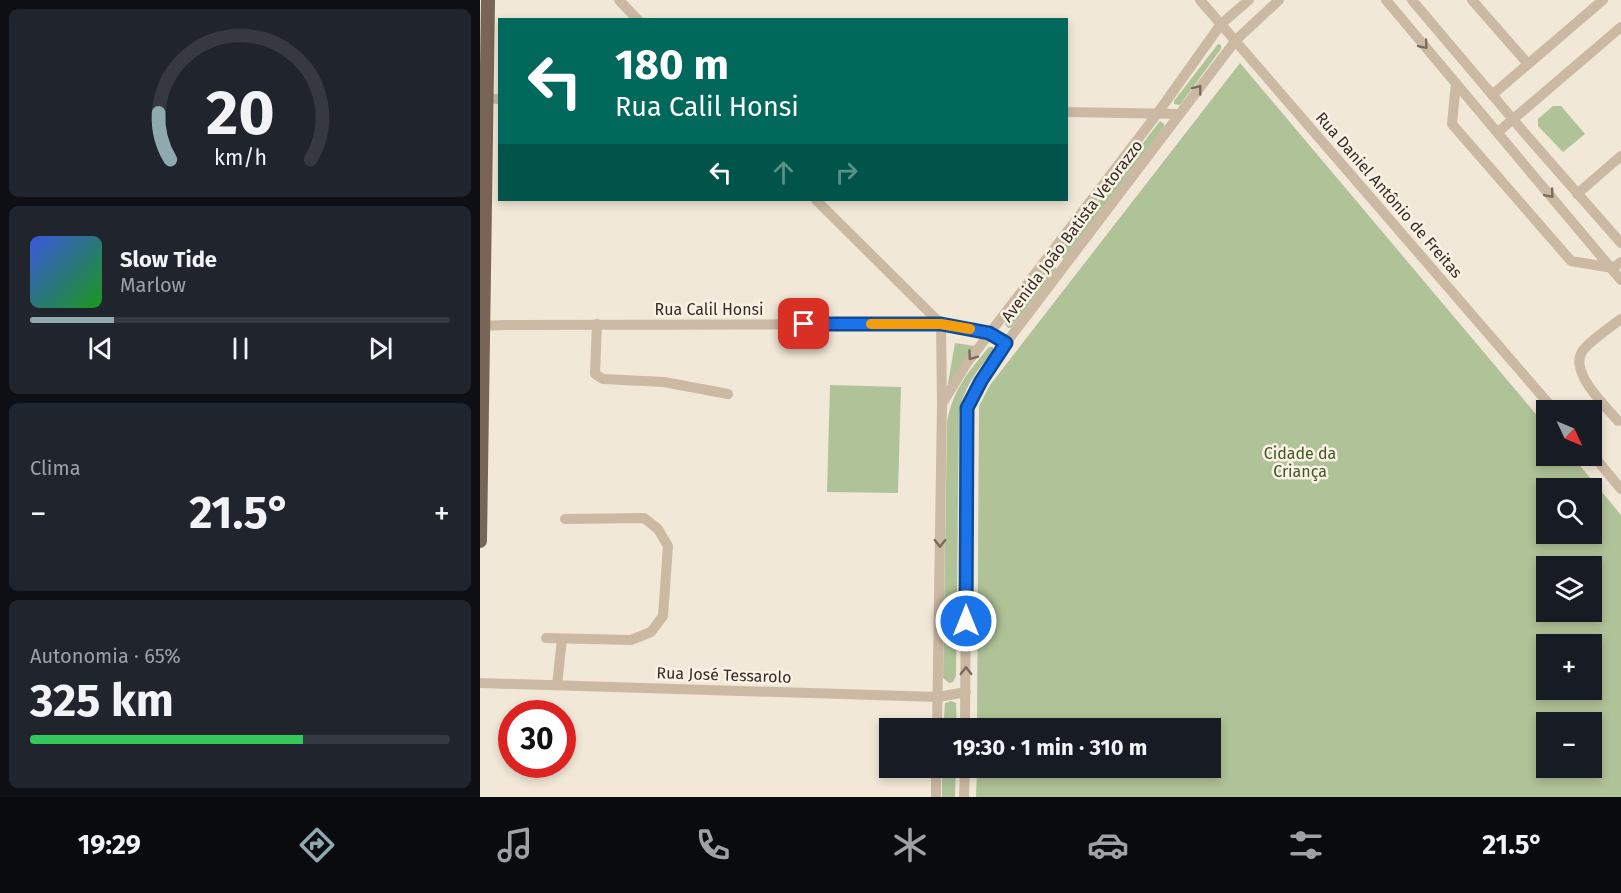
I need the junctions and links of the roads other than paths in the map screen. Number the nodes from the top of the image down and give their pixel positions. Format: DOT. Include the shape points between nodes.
graph roads {
  1 [pos="488,0"];
  2 [pos="619,0"];
  3 [pos="1200,0"];
  4 [pos="1249,0"];
  5 [pos="1279,0"];
  6 [pos="1386,0"];
  7 [pos="1412,0"];
  8 [pos="1472,0"];
  9 [pos="1603,0"];
  10 [pos="636,18"];
  11 [pos="1221,24"];
  12 [pos="1621,27"];
  13 [pos="1236,40"];
  14 [pos="1528,64"];
  15 [pos="1456,83"];
  16 [pos="1492,95"];
  17 [pos="489,98"];
  18 [pos="1068,112"];
  19 [pos="1157,114"];
  20 [pos="1178,114"];
  21 [pos="1513,120"];
  22 [pos="1498,132"];
  23 [pos="1621,156"];
  24 [pos="1577,194"];
  25 [pos="817,201"];
  26 [pos="1621,243"];
  27 [pos="1049,255"];
  28 [pos="1617,265"];
  29 [pos="1065,266"];
  30 [pos="1621,280"];
  31 [pos="1621,319"];
  32 [pos="597,324"];
  33 [pos="941,324"];
  34 [pos="482,326"];
  35 [pos="989,333"];
  36 [pos="1006,343"];
  37 [pos="728,394"];
  38 [pos="1546,400"];
  39 [pos="942,404"];
  40 [pos="1618,421"];
  41 [pos="1602,464"];
  42 [pos="1619,482"];
  43 [pos="565,519"];
  44 [pos="480,541"];
  45 [pos="546,638"];
  46 [pos="562,639"];
  47 [pos="480,682"];
  48 [pos="557,685"];
  49 [pos="966,692"];
  50 [pos="938,697"];
  51 [pos="937,718"];
  52 [pos="965,718"];
  53 [pos="936,778"];
  54 [pos="965,778"];
  55 [pos="936,797"];
  56 [pos="964,797"];
  1 -- 17 [label="main road"];
  2 -- 10 [label="street"];
  3 -- 11 [label="street, Rua Daniel Antônio de Freitas"];
  4 -- 11 [label="street, Avenida João Batista Vetorazzo"];
  5 -- 13 [label="street, Avenida João Batista Vetorazzo"];
  6 -- 15 [label="street, one-way"];
  7 -- 16 [label="street"];
  8 -- 14 [label="street"];
  9 -- 14 [label="street"];
  11 -- 13 [label="street, Rua Daniel Antônio de Freitas"];
  11 -- 19 [label="street, Avenida João Batista Vetorazzo"];
  12 -- 21 [label="street"];
  20 -- 13 [label="street, Avenida João Batista Vetorazzo, one-way"];
  13 -- 38 [label="street, Rua Daniel Antônio de Freitas"];
  14 -- 16 [label="street"];
  15 -- 22 [label="street"];
  15 -- 28 [label="street" via="1452,124 1571,261"];
  16 -- 21 [label="street"];
  17 -- 34 [label="main road"];
  18 -- 19 [label="street"];
  19 -- 20 [label="street"];
  19 -- 27 [label="street, Avenida João Batista Vetorazzo"];
  20 -- 29 [label="street, Avenida João Batista Vetorazzo"];
  21 -- 22 [label="street"];
  21 -- 24 [label="street"];
  22 -- 28 [label="street, one-way"];
  23 -- 24 [label="street"];
  24 -- 26 [label="street"];
  25 -- 33 [label="street"];
  27 -- 29 [label="street"];
  27 -- 35 [label="street, Avenida João Batista Vetorazzo"];
  28 -- 30 [label="street"];
  29 -- 36 [label="street, Avenida João Batista Vetorazzo"];
  31 -- 40 [label="street" via="1583,350 1578,363 1584,379"];
  32 -- 33 [label="street, Rua Calil Honsi"];
  32 -- 34 [label="street, Rua Calil Honsi"];
  32 -- 37 [label="street" via="598,377 664,382"];
  33 -- 35 [label="street, Rua Calil Honsi"];
  33 -- 39 [label="street"];
  34 -- 44 [label="main road"];
  35 -- 36 [label="street, Rua Calil Honsi"];
  35 -- 39 [label="street, Avenida João Batista Vetorazzo, one-way"];
  49 -- 36 [label="street, Avenida João Batista Vetorazzo, one-way" via="967,408"];
  39 -- 50 [label="street, one-way"];
  41 -- 42 [label="street"];
  43 -- 46 [label="street" via="644,518 658,529 668,546 663,616 651,632 631,640"];
  45 -- 46 [label="street"];
  46 -- 48 [label="street"];
  47 -- 48 [label="street, Rua José Tessarolo"];
  48 -- 50 [label="street, Rua José Tessarolo"];
  49 -- 50 [label="street, Rua José Tessarolo"];
  49 -- 52 [label="street, Avenida João Batista Vetorazzo"];
  50 -- 51 [label="street"];
  53 -- 55 [label="street"];
  54 -- 56 [label="street"];
}
